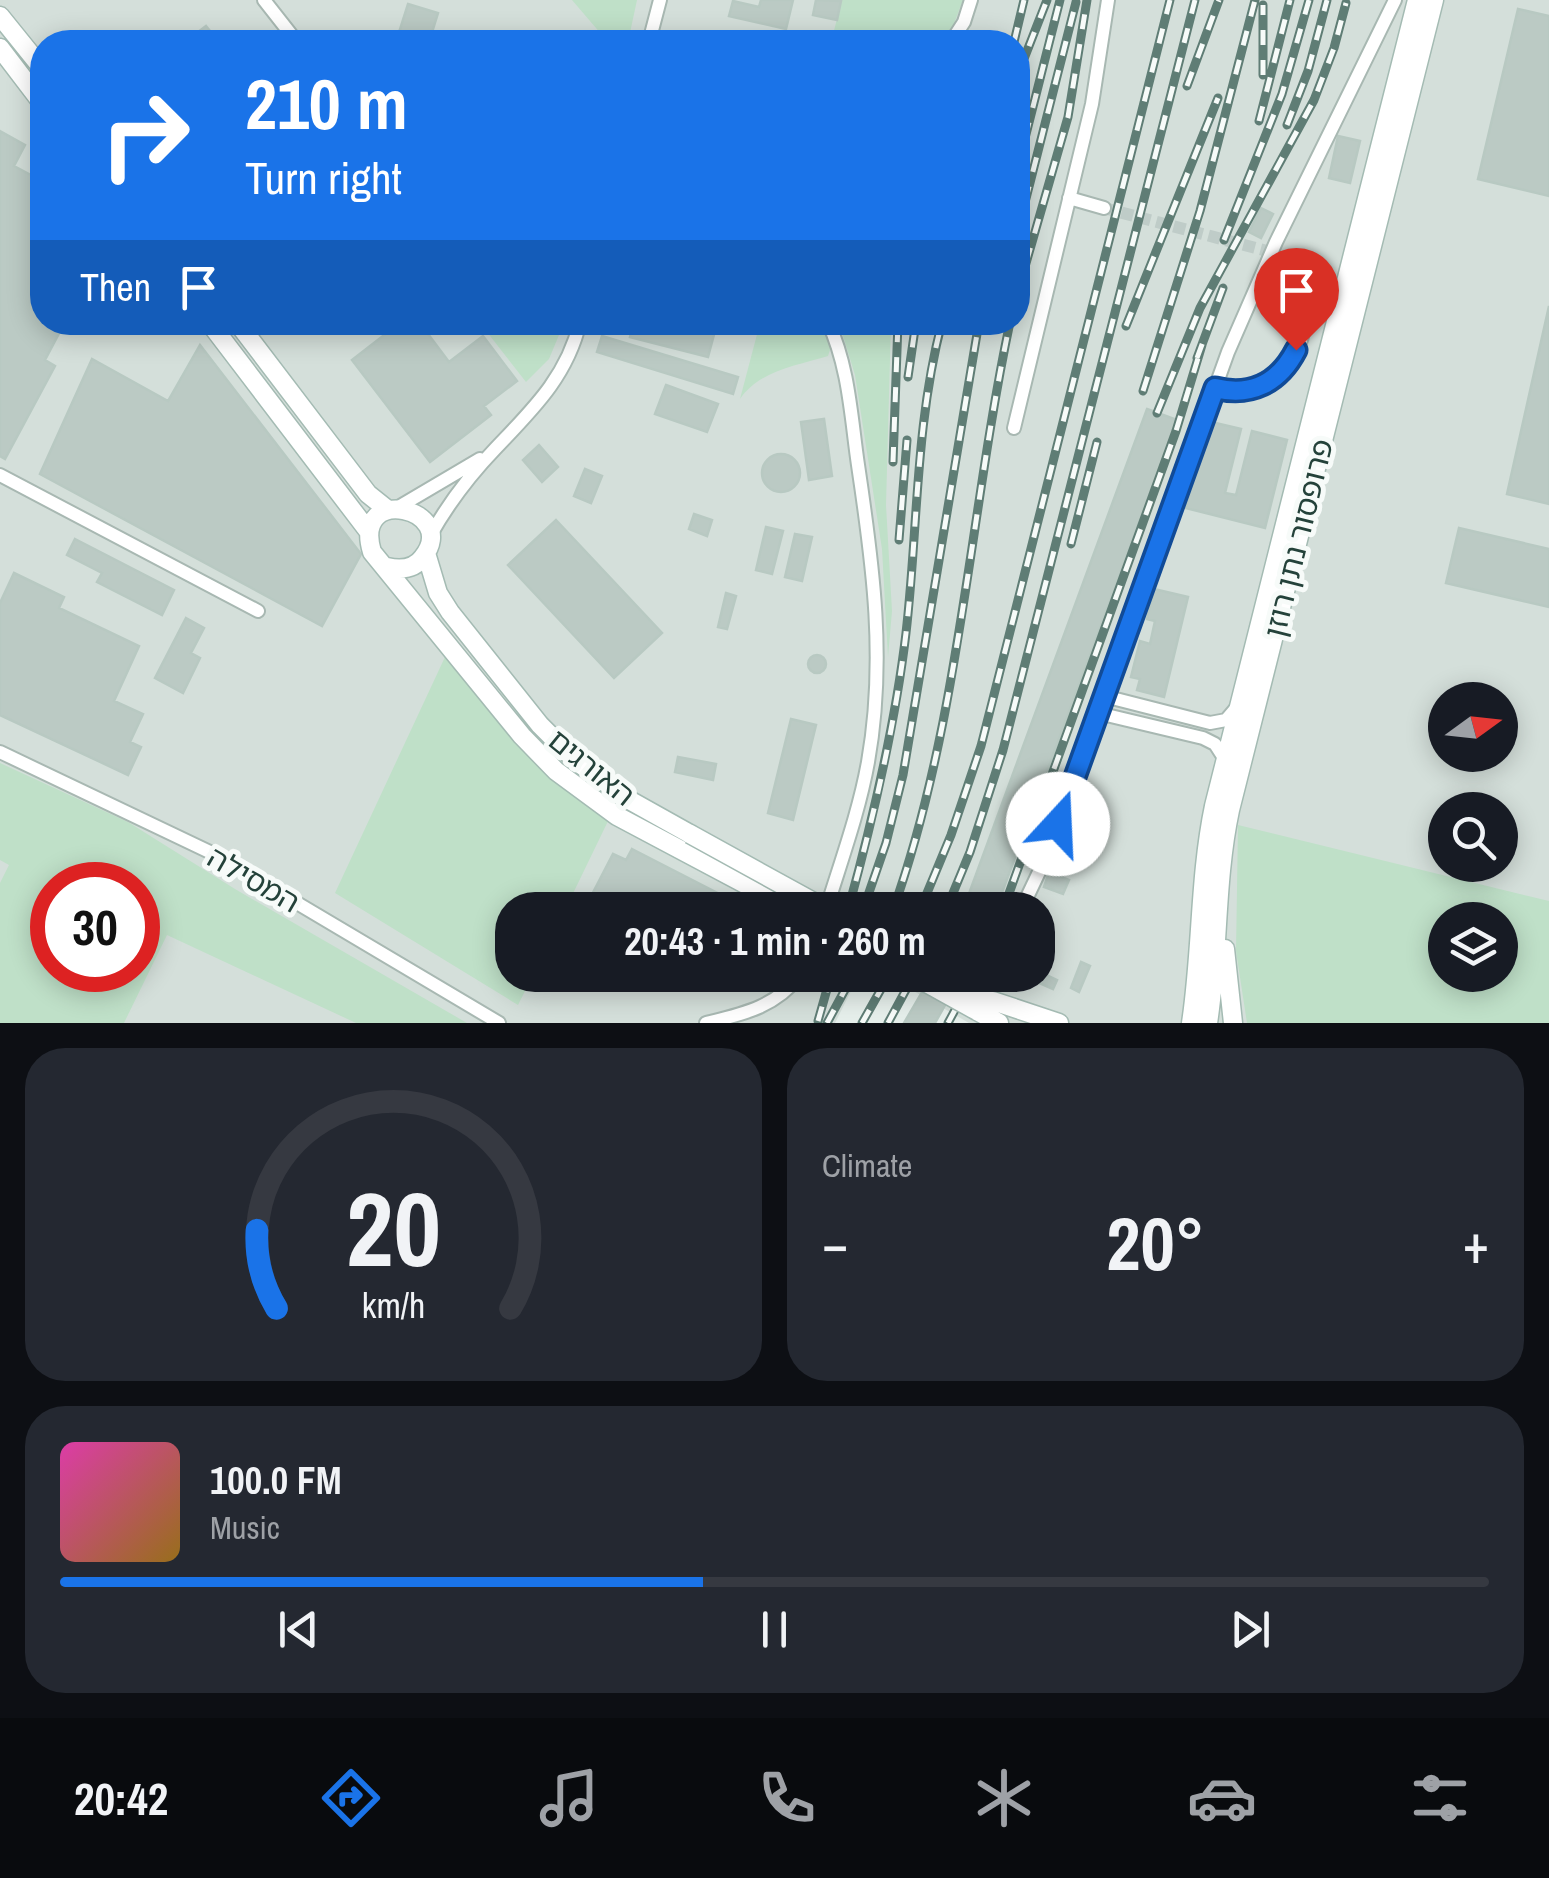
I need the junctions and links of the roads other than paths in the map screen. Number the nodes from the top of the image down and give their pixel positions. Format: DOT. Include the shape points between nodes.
graph roads {
  1 [pos="264,0"];
  2 [pos="660,0"];
  3 [pos="971,0"];
  4 [pos="1108,0"];
  5 [pos="1396,0"];
  6 [pos="1417,0"];
  7 [pos="1434,0"];
  8 [pos="0,16"];
  9 [pos="288,30"];
  10 [pos="653,30"];
  11 [pos="959,30"];
  12 [pos="0,48"];
  13 [pos="30,53"];
  14 [pos="30,87"];
  15 [pos="1069,198"];
  16 [pos="1104,208"];
  17 [pos="1283,259"];
  18 [pos="219,335"];
  19 [pos="247,335"];
  20 [pos="576,335"];
  21 [pos="833,335"];
  22 [pos="1215,388"];
  23 [pos="1014,428"];
  24 [pos="494,449"];
  25 [pos="0,475"];
  26 [pos="392,509"];
  27 [pos="369,532"];
  28 [pos="428,544"];
  29 [pos="386,567"];
  30 [pos="258,611"];
  31 [pos="1104,696"];
  32 [pos="1240,704"];
  33 [pos="1098,713"];
  34 [pos="0,752"];
  35 [pos="1226,761"];
  36 [pos="688,842"];
  37 [pos="1220,875"];
  38 [pos="766,892"];
  39 [pos="790,892"];
  40 [pos="832,892"];
  41 [pos="1030,892"];
  42 [pos="1200,966"];
  43 [pos="785,992"];
  44 [pos="956,992"];
  45 [pos="970,992"];
  46 [pos="985,1003"];
  47 [pos="499,1023"];
  48 [pos="706,1023"];
  49 [pos="1000,1023"];
  50 [pos="1033,1023"];
  51 [pos="1060,1023"];
  52 [pos="1177,1023"];
  53 [pos="1192,1023"];
  54 [pos="1208,1023"];
  55 [pos="1232,1023"];
  1 -- 9 [label="street"];
  2 -- 10 [label="street"];
  3 -- 11 [label="street"];
  4 -- 15 [label="street"];
  5 -- 22 [label="street" via="1276,242"];
  6 -- 32 [label="street, פרופסור נתן רוזן"];
  7 -- 37 [label="street, פרופסור נתן רוזן" via="1230,810"];
  8 -- 13 [label="street"];
  12 -- 14 [label="street"];
  15 -- 16 [label="street"];
  15 -- 23 [label="street"];
  17 -- 22 [label="street" via="1304,301 1296,350 1265,385 1236,392"];
  18 -- 27 [label="street"];
  19 -- 26 [label="street" via="368,494"];
  20 -- 24 [label="street" via="556,380"];
  21 -- 40 [label="street" via="844,368 873,559 878,639 868,765"];
  22 -- 31 [label="street"];
  24 -- 26 [label="street"];
  24 -- 28 [label="street" via="460,489"];
  25 -- 30 [label="street"];
  26 -- 27 [label="street"];
  26 -- 28 [label="street" via="423,519"];
  27 -- 29 [label="street" via="372,552"];
  28 -- 29 [label="street" via="421,561 405,569"];
  28 -- 36 [label="street, האורגים" via="438,593 540,725 601,781"];
  29 -- 36 [label="street, האורגים" via="556,770 617,816"];
  31 -- 32 [label="street" via="1210,723 1226,720"];
  31 -- 33 [label="street"];
  32 -- 35 [label="street, פרופסור נתן רוזן"];
  33 -- 35 [label="street" via="1202,738"];
  33 -- 41 [label="street"];
  34 -- 47 [label="street, המסילה" via="216,855"];
  35 -- 42 [label="street, פרופסור נתן רוזן" via="1208,838"];
  36 -- 38 [label="street, האורגים"];
  36 -- 39 [label="street, האורגים, bridge"];
  37 -- 54 [label="street, פרופסור נתן רוזן"];
  37 -- 55 [label="street"];
  42 -- 52 [label="street"];
  42 -- 53 [label="street, פרופסור נתן רוזן"];
  43 -- 48 [label="street" via="760,1008"];
  44 -- 46 [label="street, bridge"];
  45 -- 46 [label="street, bridge"];
  46 -- 49 [label="street"];
  46 -- 50 [label="street"];
  46 -- 51 [label="street"];
}
